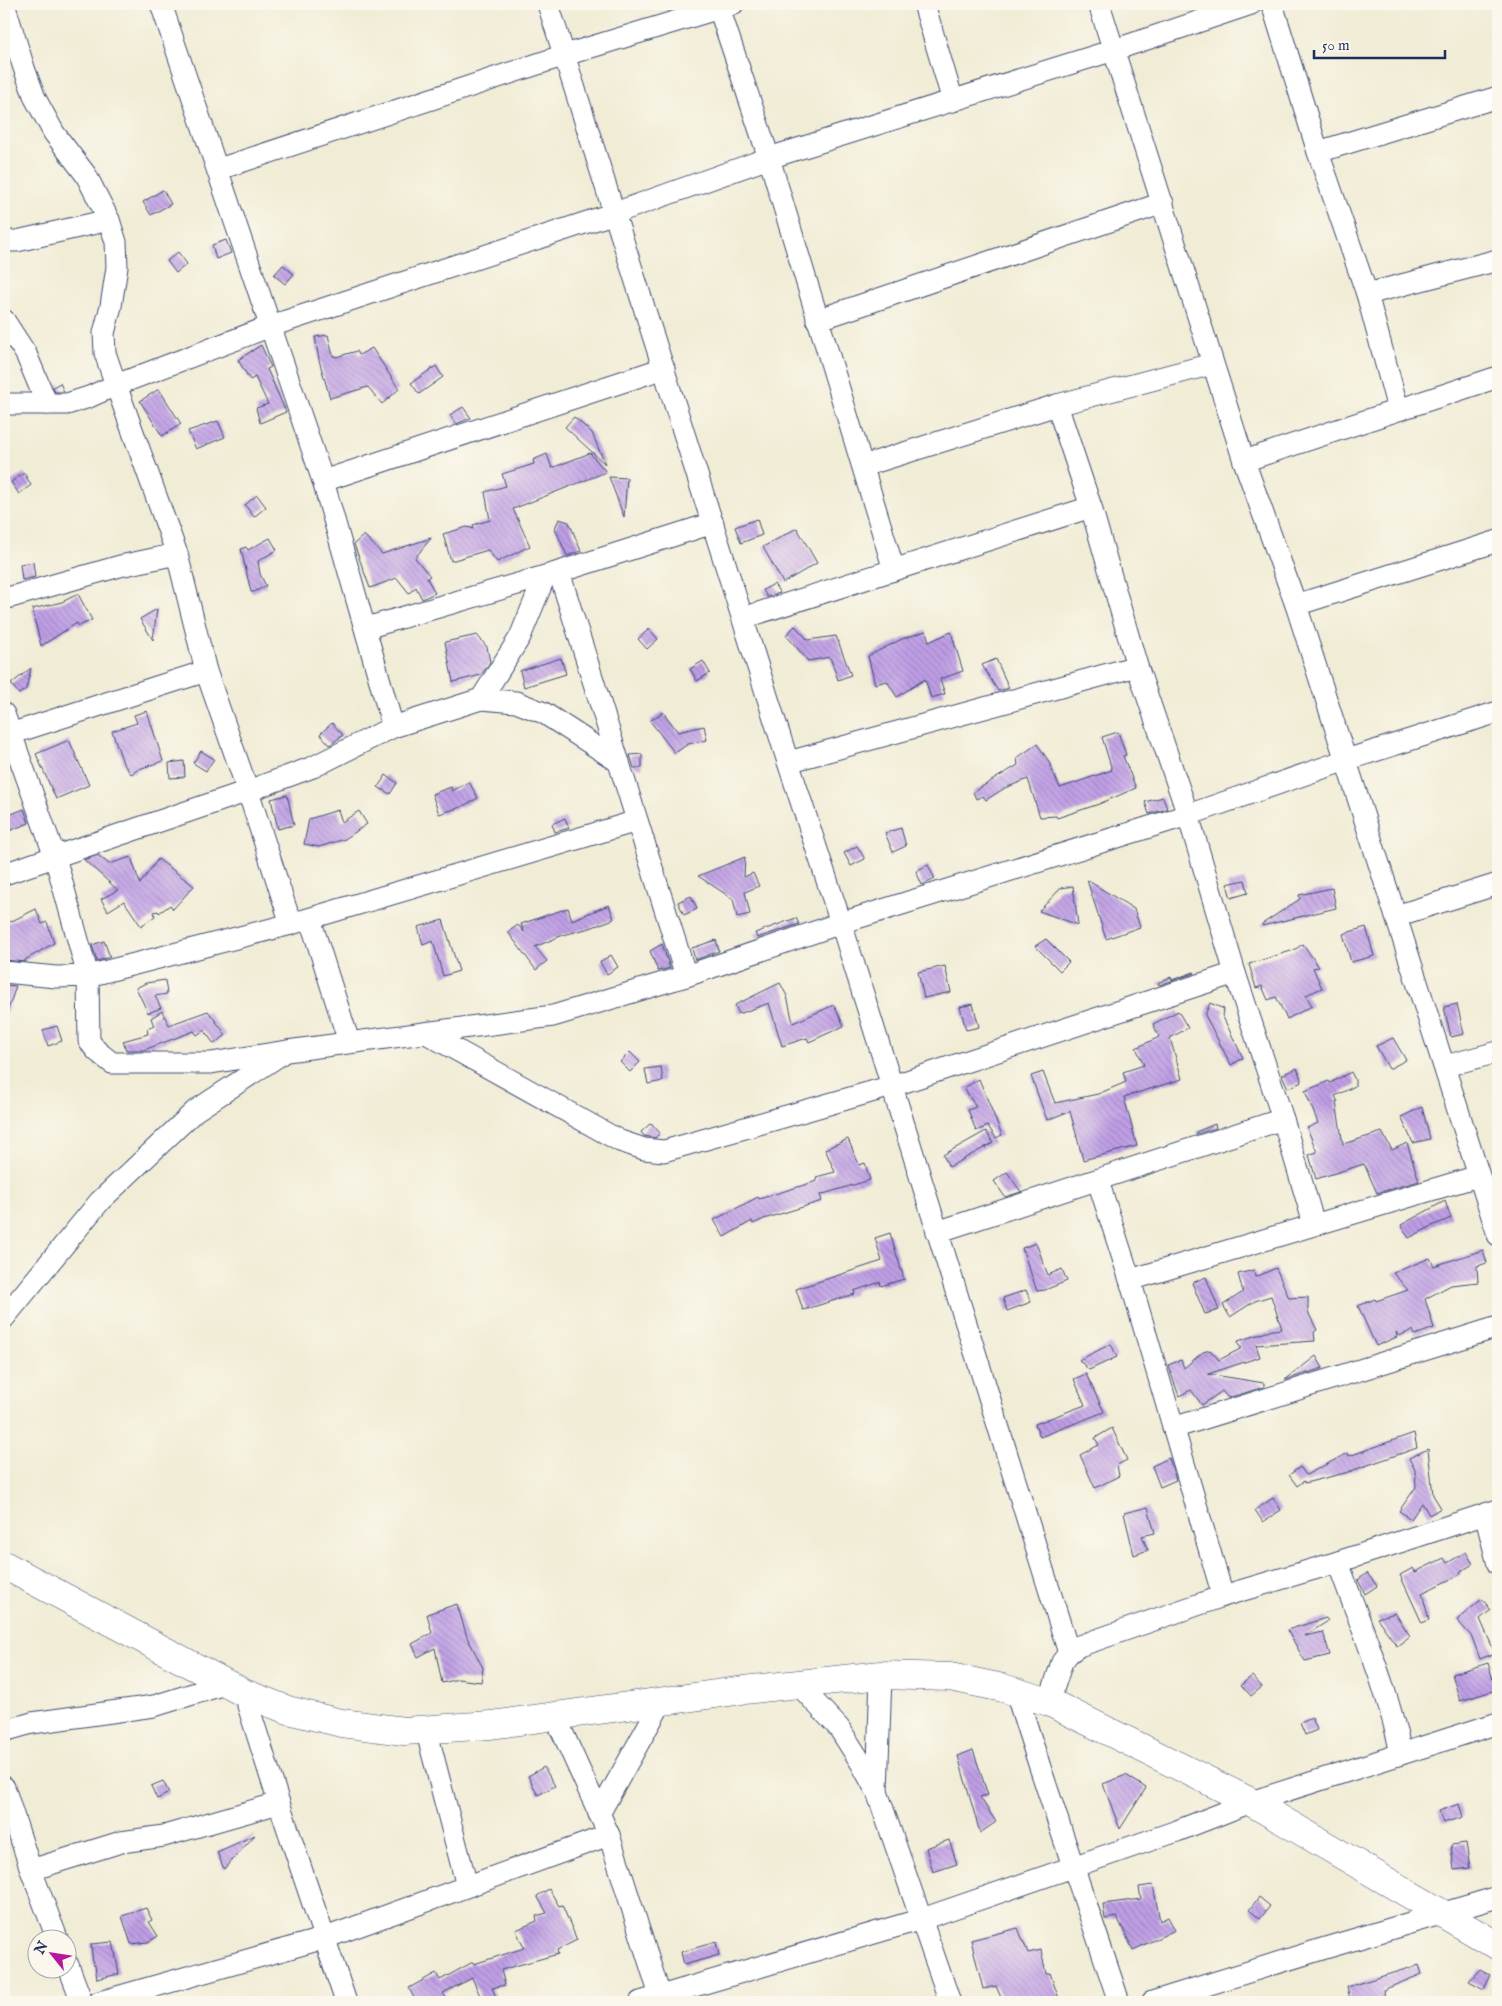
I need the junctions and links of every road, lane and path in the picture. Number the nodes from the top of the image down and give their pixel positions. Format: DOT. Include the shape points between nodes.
graph roads {
  1 [pos="4,4"];
  2 [pos="161,4"];
  3 [pos="548,4"];
  4 [pos="924,4"];
  5 [pos="1099,4"];
  6 [pos="1251,4"];
  7 [pos="1272,4"];
  8 [pos="726,6"];
  9 [pos="1114,50"];
  10 [pos="565,55"];
  11 [pos="1498,97"];
  12 [pos="953,101"];
  13 [pos="1318,152"];
  14 [pos="769,158"];
  15 [pos="218,169"];
  16 [pos="1163,203"];
  17 [pos="615,213"];
  18 [pos="109,220"];
  19 [pos="4,242"];
  20 [pos="1498,260"];
  21 [pos="1367,294"];
  22 [pos="4,320"];
  23 [pos="816,320"];
  24 [pos="271,326"];
  25 [pos="1212,364"];
  26 [pos="664,368"];
  27 [pos="1498,376"];
  28 [pos="116,385"];
  29 [pos="4,404"];
  30 [pos="47,404"];
  31 [pos="1058,405"];
  32 [pos="1398,410"];
  33 [pos="1244,462"];
  34 [pos="863,466"];
  35 [pos="323,481"];
  36 [pos="1091,507"];
  37 [pos="713,523"];
  38 [pos="1498,541"];
  39 [pos="177,554"];
  40 [pos="894,570"];
  41 [pos="552,574"];
  42 [pos="4,598"];
  43 [pos="1296,605"];
  44 [pos="743,618"];
  45 [pos="366,628"];
  46 [pos="1137,666"];
  47 [pos="206,671"];
  48 [pos="481,699"];
  49 [pos="1498,712"];
  50 [pos="393,727"];
  51 [pos="6,728"];
  52 [pos="1346,760"];
  53 [pos="619,762"];
  54 [pos="788,762"];
  55 [pos="248,791"];
  56 [pos="1188,815"];
  57 [pos="637,821"];
  58 [pos="55,857"];
  59 [pos="4,874"];
  60 [pos="1498,884"];
  61 [pos="1396,916"];
  62 [pos="301,921"];
  63 [pos="841,923"];
  64 [pos="4,972"];
  65 [pos="1235,974"];
  66 [pos="88,976"];
  67 [pos="686,976"];
  68 [pos="426,1033"];
  69 [pos="350,1042"];
  70 [pos="287,1051"];
  71 [pos="1498,1052"];
  72 [pos="1445,1066"];
  73 [pos="892,1086"];
  74 [pos="1283,1119"];
  75 [pos="1478,1176"];
  76 [pos="1098,1181"];
  77 [pos="1314,1224"];
  78 [pos="937,1232"];
  79 [pos="1498,1235"];
  80 [pos="1130,1280"];
  81 [pos="4,1318"];
  82 [pos="1498,1327"];
  83 [pos="1173,1428"];
  84 [pos="1491,1512"];
  85 [pos="1338,1562"];
  86 [pos="1498,1564"];
  87 [pos="4,1565"];
  88 [pos="1222,1596"];
  89 [pos="1069,1653"];
  90 [pos="881,1675"];
  91 [pos="798,1684"];
  92 [pos="235,1688"];
  93 [pos="1016,1692"];
  94 [pos="662,1701"];
  95 [pos="1050,1702"];
  96 [pos="555,1716"];
  97 [pos="1498,1723"];
  98 [pos="426,1729"];
  99 [pos="4,1731"];
  100 [pos="1401,1754"];
  101 [pos="4,1787"];
  102 [pos="877,1792"];
  103 [pos="1251,1802"];
  104 [pos="279,1803"];
  105 [pos="599,1814"];
  106 [pos="609,1835"];
  107 [pos="1075,1867"];
  108 [pos="31,1870"];
  109 [pos="468,1886"];
  110 [pos="1498,1897"];
  111 [pos="1443,1913"];
  112 [pos="922,1920"];
  113 [pos="53,1928"];
  114 [pos="325,1938"];
  115 [pos="1498,1946"];
  116 [pos="73,1978"];
  117 [pos="661,1999"];
  118 [pos="82,2002"];
  119 [pos="99,2002"];
  120 [pos="346,2002"];
  121 [pos="640,2002"];
  122 [pos="950,2002"];
  123 [pos="1119,2002"];
  124 [pos="1152,2002"];
  1 -- 18 [label="street" via="35,98 54,133 86,175"];
  2 -- 15 [label="street"];
  3 -- 10 [label="street"];
  4 -- 12 [label="street"];
  5 -- 9 [label="street"];
  6 -- 9 [label="street"];
  7 -- 13 [label="street"];
  8 -- 10 [label="street"];
  8 -- 14 [label="street"];
  9 -- 12 [label="street"];
  9 -- 16 [label="street"];
  10 -- 15 [label="street"];
  10 -- 17 [label="street"];
  11 -- 13 [label="street"];
  12 -- 14 [label="street"];
  13 -- 21 [label="street"];
  14 -- 17 [label="street"];
  14 -- 23 [label="street"];
  15 -- 24 [label="street"];
  16 -- 23 [label="street"];
  16 -- 25 [label="street"];
  17 -- 24 [label="street"];
  17 -- 26 [label="street"];
  18 -- 19 [label="street"];
  18 -- 28 [label="street" via="116,242 117,267 104,333 105,353"];
  20 -- 21 [label="street"];
  21 -- 32 [label="street"];
  22 -- 30 [label="street" via="26,354"];
  23 -- 34 [label="street"];
  24 -- 28 [label="street"];
  24 -- 35 [label="street"];
  25 -- 31 [label="street"];
  25 -- 33 [label="street"];
  26 -- 35 [label="street"];
  26 -- 37 [label="street"];
  27 -- 32 [label="street"];
  28 -- 30 [label="street" via="67,404"];
  28 -- 39 [label="street"];
  29 -- 30 [label="street"];
  31 -- 34 [label="street"];
  31 -- 36 [label="street"];
  32 -- 33 [label="street"];
  33 -- 43 [label="street"];
  34 -- 40 [label="street"];
  35 -- 45 [label="street"];
  36 -- 40 [label="street"];
  36 -- 46 [label="street"];
  37 -- 41 [label="street"];
  37 -- 44 [label="street"];
  38 -- 43 [label="street"];
  39 -- 42 [label="street"];
  39 -- 47 [label="street"];
  40 -- 44 [label="street"];
  41 -- 45 [label="street"];
  41 -- 48 [label="street" via="520,636"];
  41 -- 53 [label="street"];
  43 -- 52 [label="street"];
  44 -- 54 [label="street"];
  45 -- 50 [label="street"];
  46 -- 54 [label="street"];
  46 -- 56 [label="street"];
  47 -- 51 [label="street"];
  47 -- 55 [label="street"];
  48 -- 50 [label="street"];
  48 -- 53 [label="street" via="516,702 544,713"];
  49 -- 52 [label="street"];
  50 -- 55 [label="street" via="313,767"];
  51 -- 58 [label="street"];
  52 -- 56 [label="street"];
  52 -- 61 [label="street"];
  53 -- 57 [label="street"];
  54 -- 63 [label="street"];
  55 -- 58 [label="street"];
  55 -- 62 [label="street"];
  56 -- 63 [label="street"];
  56 -- 65 [label="street"];
  57 -- 62 [label="street"];
  57 -- 67 [label="street"];
  58 -- 59 [label="street"];
  58 -- 66 [label="street"];
  60 -- 61 [label="street"];
  61 -- 72 [label="street"];
  62 -- 66 [label="street"];
  62 -- 69 [label="street"];
  63 -- 67 [label="street"];
  63 -- 73 [label="street"];
  64 -- 66 [label="street" via="56,977"];
  65 -- 73 [label="street"];
  65 -- 74 [label="street"];
  66 -- 70 [label="street" via="89,1041 112,1063 211,1064"];
  67 -- 68 [label="street" via="553,1016"];
  68 -- 69 [label="street"];
  68 -- 73 [label="street" via="620,1141 664,1152"];
  69 -- 70 [label="street"];
  70 -- 81 [label="street" via="195,1111 100,1201"];
  71 -- 72 [label="street"];
  72 -- 75 [label="street"];
  73 -- 78 [label="street"];
  74 -- 76 [label="street"];
  74 -- 77 [label="street"];
  75 -- 77 [label="street"];
  75 -- 79 [label="street"];
  76 -- 78 [label="street"];
  76 -- 80 [label="street"];
  77 -- 80 [label="street"];
  78 -- 89 [label="street"];
  80 -- 83 [label="street"];
  82 -- 83 [label="street"];
  83 -- 88 [label="street"];
  84 -- 85 [label="street"];
  84 -- 86 [label="street"];
  85 -- 88 [label="street"];
  85 -- 100 [label="street" via="1382,1684"];
  87 -- 92 [label="main road"];
  88 -- 89 [label="street" via="1079,1646"];
  89 -- 95 [label="street" via="1062,1662"];
  90 -- 91 [label="main road"];
  90 -- 93 [label="main road" via="950,1677"];
  90 -- 102 [label="street"];
  91 -- 94 [label="main road"];
  91 -- 102 [label="street" via="838,1728"];
  92 -- 98 [label="main road" via="288,1710 340,1723 404,1730"];
  92 -- 99 [label="street" via="154,1706 32,1723"];
  92 -- 104 [label="street"];
  93 -- 95 [label="main road"];
  93 -- 107 [label="street"];
  94 -- 96 [label="main road"];
  94 -- 105 [label="street"];
  95 -- 103 [label="main road"];
  96 -- 98 [label="main road" via="491,1725"];
  96 -- 105 [label="street"];
  97 -- 100 [label="street"];
  98 -- 109 [label="street"];
  100 -- 103 [label="street"];
  101 -- 108 [label="street"];
  102 -- 112 [label="street"];
  103 -- 107 [label="street"];
  103 -- 111 [label="main road"];
  104 -- 108 [label="street" via="164,1836 121,1842"];
  104 -- 114 [label="street"];
  105 -- 106 [label="street"];
  106 -- 109 [label="street"];
  106 -- 117 [label="street"];
  107 -- 112 [label="street"];
  107 -- 123 [label="street"];
  108 -- 113 [label="street"];
  109 -- 114 [label="street"];
  110 -- 111 [label="street"];
  111 -- 115 [label="main road"];
  111 -- 124 [label="street"];
  112 -- 117 [label="street"];
  112 -- 122 [label="street"];
  114 -- 119 [label="street"];
  114 -- 120 [label="street"];
  116 -- 118 [label="street"];
  117 -- 121 [label="street"];
}
